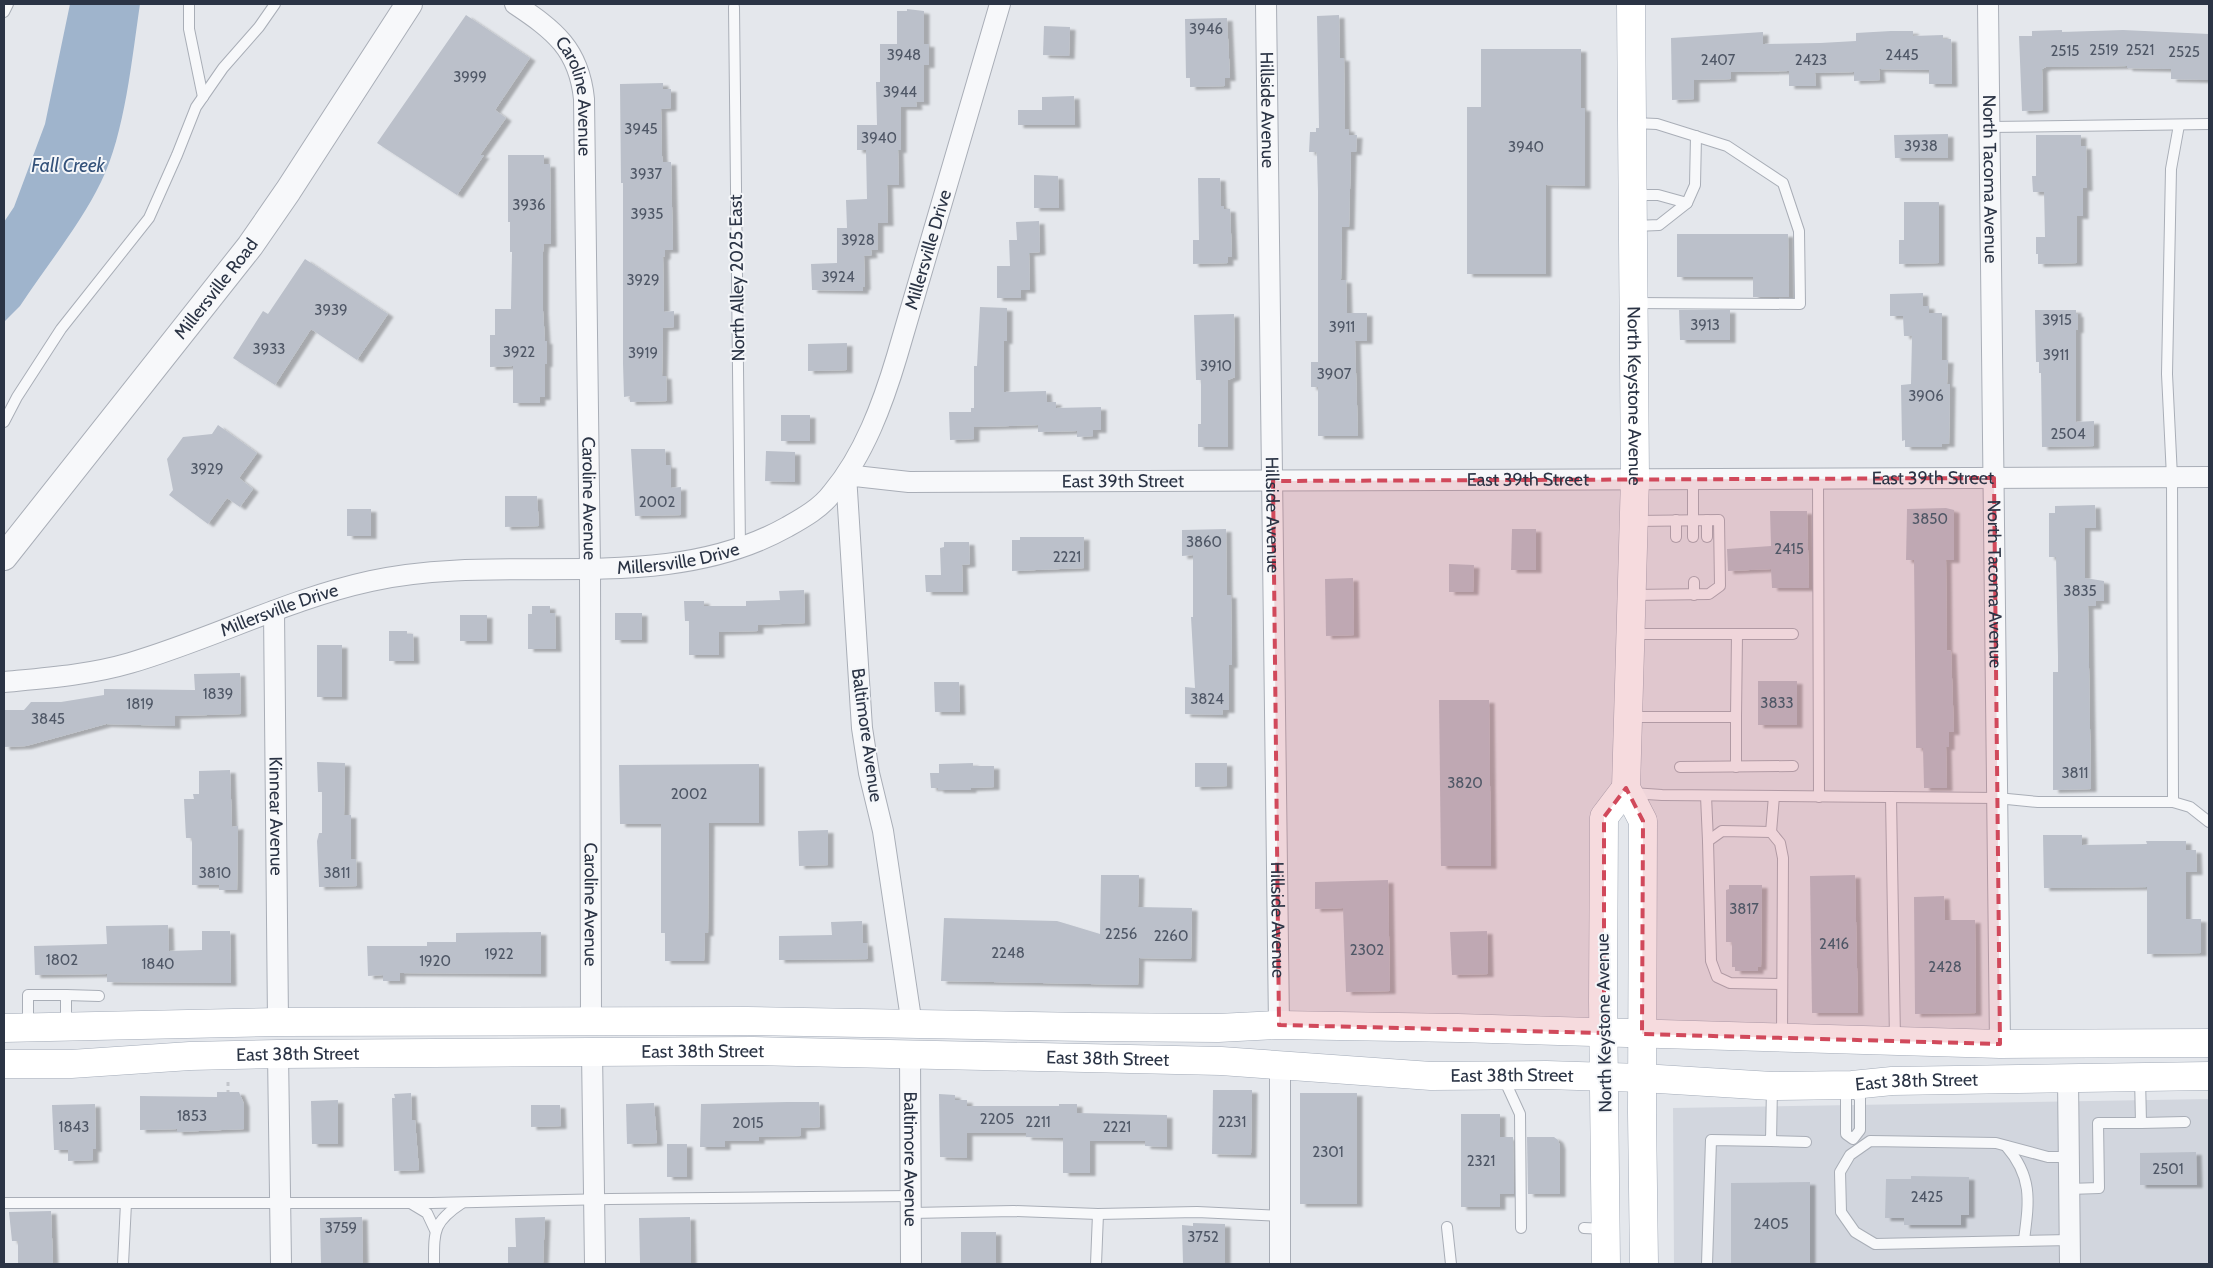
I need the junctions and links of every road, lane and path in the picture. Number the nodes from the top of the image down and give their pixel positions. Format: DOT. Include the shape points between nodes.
graph roads {
  1 [pos="8,4"];
  2 [pos="189,4"];
  3 [pos="276,4"];
  4 [pos="409,4"];
  5 [pos="515,4"];
  6 [pos="1000,4"];
  7 [pos="1266,4"];
  8 [pos="1631,4"];
  9 [pos="1988,4"];
  10 [pos="734,7"];
  11 [pos="4,12"];
  12 [pos="203,97"];
  13 [pos="1633,123"];
  14 [pos="2209,124"];
  15 [pos="2179,125"];
  16 [pos="1990,127"];
  17 [pos="1696,136"];
  18 [pos="1633,195"];
  19 [pos="1687,203"];
  20 [pos="1634,226"];
  21 [pos="1635,303"];
  22 [pos="4,422"];
  23 [pos="846,475"];
  24 [pos="2172,477"];
  25 [pos="2209,477"];
  26 [pos="1635,478"];
  27 [pos="1693,478"];
  28 [pos="1818,478"];
  29 [pos="1994,478"];
  30 [pos="1273,481"];
  31 [pos="1676,520"];
  32 [pos="1693,520"];
  33 [pos="1708,520"];
  34 [pos="1634,521"];
  35 [pos="1676,537"];
  36 [pos="1693,537"];
  37 [pos="1707,537"];
  38 [pos="740,549"];
  39 [pos="4,557"];
  40 [pos="590,567"];
  41 [pos="1694,582"];
  42 [pos="1708,582"];
  43 [pos="1676,583"];
  44 [pos="1632,594"];
  45 [pos="1676,594"];
  46 [pos="1694,594"];
  47 [pos="1708,594"];
  48 [pos="274,611"];
  49 [pos="1631,634"];
  50 [pos="1737,634"];
  51 [pos="1793,634"];
  52 [pos="4,682"];
  53 [pos="1628,717"];
  54 [pos="1736,717"];
  55 [pos="1680,766"];
  56 [pos="1793,766"];
  57 [pos="1736,767"];
  58 [pos="1627,790"];
  59 [pos="1706,796"];
  60 [pos="1774,796"];
  61 [pos="1819,797"];
  62 [pos="1891,797"];
  63 [pos="1997,798"];
  64 [pos="2173,802"];
  65 [pos="2209,822"];
  66 [pos="1771,832"];
  67 [pos="1708,841"];
  68 [pos="1782,984"];
  69 [pos="66,996"];
  70 [pos="99,996"];
  71 [pos="591,1021"];
  72 [pos="278,1022"];
  73 [pos="909,1023"];
  74 [pos="1279,1025"];
  75 [pos="66,1027"];
  76 [pos="16,1028"];
  77 [pos="1604,1033"];
  78 [pos="1642,1034"];
  79 [pos="1782,1037"];
  80 [pos="1895,1041"];
  81 [pos="2209,1043"];
  82 [pos="2000,1044"];
  83 [pos="592,1052"];
  84 [pos="910,1053"];
  85 [pos="278,1054"];
  86 [pos="4,1064"];
  87 [pos="1280,1066"];
  88 [pos="1503,1076"];
  89 [pos="2140,1076"];
  90 [pos="2209,1076"];
  91 [pos="1604,1077"];
  92 [pos="1642,1078"];
  93 [pos="2068,1078"];
  94 [pos="228,1082"];
  95 [pos="1772,1086"];
  96 [pos="1852,1088"];
  97 [pos="228,1092"];
  98 [pos="2186,1122"];
  99 [pos="2141,1123"];
  100 [pos="1771,1141"];
  101 [pos="1806,1142"];
  102 [pos="2006,1146"];
  103 [pos="1855,1150"];
  104 [pos="2069,1157"];
  105 [pos="2070,1189"];
  106 [pos="595,1199"];
  107 [pos="280,1202"];
  108 [pos="4,1203"];
  109 [pos="126,1203"];
  110 [pos="410,1203"];
  111 [pos="462,1203"];
  112 [pos="911,1205"];
  113 [pos="1098,1214"];
  114 [pos="1280,1216"];
  115 [pos="1447,1227"];
  116 [pos="1521,1228"];
  117 [pos="434,1230"];
  118 [pos="2024,1240"];
  119 [pos="2070,1240"];
  120 [pos="123,1264"];
  121 [pos="281,1264"];
  122 [pos="434,1264"];
  123 [pos="595,1264"];
  124 [pos="911,1264"];
  125 [pos="1096,1264"];
  126 [pos="1280,1264"];
  127 [pos="1451,1264"];
  128 [pos="1606,1264"];
  129 [pos="1644,1264"];
  130 [pos="1707,1264"];
  131 [pos="2070,1264"];
  1 -- 11 [label="lane"];
  2 -- 12 [label="lane" via="189,29"];
  3 -- 12 [label="lane"];
  4 -- 39 [label="street, Millersville Road" via="250,246"];
  5 -- 40 [label="street, Caroline Avenue" via="543,23 565,44 583,89"];
  6 -- 23 [label="street, Millersville Drive" via="891,375 873,422"];
  7 -- 30 [label="street, Hillside Avenue"];
  8 -- 13 [label="main road, North Keystone Avenue"];
  9 -- 16 [label="street, North Tacoma Avenue"];
  10 -- 38 [label="lane, North Alley 2025 East"];
  12 -- 22 [label="lane" via="149,218 61,329"];
  13 -- 17 [label="lane" via="1658,124"];
  13 -- 18 [label="main road, North Keystone Avenue"];
  14 -- 15 [label="lane"];
  15 -- 16 [label="lane"];
  15 -- 24 [label="lane" via="2171,169 2167,374"];
  16 -- 29 [label="street, North Tacoma Avenue"];
  17 -- 19 [label="lane" via="1695,185"];
  17 -- 21 [label="lane" via="1727,146 1783,183 1799,231 1800,304"];
  18 -- 19 [label="lane" via="1658,195"];
  18 -- 20 [label="main road, North Keystone Avenue"];
  19 -- 20 [label="lane" via="1659,225"];
  20 -- 21 [label="main road, North Keystone Avenue"];
  21 -- 26 [label="main road, North Keystone Avenue"];
  23 -- 30 [label="street, East 39th Street" via="909,482"];
  23 -- 38 [label="street, Millersville Drive" via="816,508 780,531"];
  23 -- 73 [label="street, Baltimore Avenue" via="862,728 883,831"];
  24 -- 25 [label="street, East 39th Street"];
  24 -- 29 [label="street, East 39th Street"];
  24 -- 64 [label="lane"];
  26 -- 27 [label="street, East 39th Street"];
  26 -- 30 [label="street, East 39th Street"];
  26 -- 34 [label="main road, North Keystone Avenue"];
  27 -- 28 [label="street, East 39th Street"];
  27 -- 32 [label="lane"];
  28 -- 29 [label="street, East 39th Street"];
  28 -- 61 [label="lane"];
  29 -- 63 [label="street, North Tacoma Avenue"];
  30 -- 74 [label="street, Hillside Avenue"];
  31 -- 32 [label="lane"];
  31 -- 34 [label="lane"];
  31 -- 35 [label="lane"];
  32 -- 33 [label="lane"];
  32 -- 36 [label="lane"];
  33 -- 37 [label="lane"];
  33 -- 47 [label="lane" via="1719,520 1720,586"];
  34 -- 44 [label="main road, North Keystone Avenue"];
  38 -- 40 [label="street, Millersville Drive" via="665,565"];
  40 -- 48 [label="street, Millersville Drive" via="412,573 347,586"];
  40 -- 71 [label="street, Caroline Avenue"];
  41 -- 46 [label="lane"];
  42 -- 47 [label="lane"];
  43 -- 45 [label="lane"];
  44 -- 45 [label="lane"];
  44 -- 49 [label="main road, North Keystone Avenue"];
  45 -- 46 [label="lane"];
  46 -- 47 [label="lane"];
  48 -- 52 [label="street, Millersville Drive" via="120,666"];
  48 -- 72 [label="street, Kinnear Avenue"];
  49 -- 50 [label="lane"];
  49 -- 53 [label="main road, North Keystone Avenue"];
  50 -- 51 [label="lane"];
  50 -- 54 [label="lane"];
  53 -- 54 [label="lane"];
  53 -- 58 [label="main road, North Keystone Avenue"];
  54 -- 57 [label="lane"];
  55 -- 57 [label="lane"];
  56 -- 57 [label="lane"];
  58 -- 59 [label="lane"];
  58 -- 77 [label="main road, North Keystone Avenue" via="1604,818"];
  58 -- 78 [label="main road, North Keystone Avenue" via="1643,821"];
  59 -- 60 [label="lane"];
  59 -- 67 [label="lane"];
  60 -- 61 [label="lane"];
  60 -- 66 [label="lane"];
  61 -- 62 [label="lane"];
  62 -- 63 [label="lane"];
  62 -- 80 [label="lane"];
  63 -- 64 [label="lane" via="2038,802"];
  63 -- 82 [label="street, North Tacoma Avenue"];
  64 -- 65 [label="lane" via="2190,807"];
  66 -- 67 [label="lane" via="1722,831"];
  66 -- 68 [label="lane" via="1780,843 1783,858"];
  67 -- 68 [label="lane" via="1711,960 1717,977 1730,983"];
  68 -- 79 [label="lane"];
  69 -- 70 [label="lane"];
  69 -- 75 [label="lane"];
  69 -- 76 [label="lane" via="28,996"];
  71 -- 72 [label="main road, East 38th Street"];
  71 -- 73 [label="main road, East 38th Street"];
  72 -- 75 [label="main road, East 38th Street"];
  73 -- 74 [label="main road, East 38th Street" via="1161,1027"];
  74 -- 77 [label="main road, East 38th Street"];
  75 -- 76 [label="main road, East 38th Street"];
  77 -- 78 [label="main road, East 38th Street"];
  77 -- 91 [label="main road, North Keystone Avenue"];
  78 -- 79 [label="main road, East 38th Street"];
  78 -- 92 [label="main road, North Keystone Avenue"];
  79 -- 80 [label="main road, East 38th Street"];
  80 -- 82 [label="main road, East 38th Street"];
  81 -- 82 [label="main road, East 38th Street"];
  83 -- 84 [label="main road, East 38th Street"];
  83 -- 85 [label="main road, East 38th Street"];
  83 -- 106 [label="street"];
  84 -- 87 [label="main road, East 38th Street" via="1221,1061"];
  84 -- 112 [label="street, Baltimore Avenue"];
  85 -- 86 [label="main road, East 38th Street"];
  85 -- 107 [label="street"];
  87 -- 88 [label="main road, East 38th Street" via="1431,1076"];
  87 -- 114 [label="street"];
  88 -- 91 [label="main road, East 38th Street"];
  88 -- 116 [label="lane" via="1520,1114"];
  89 -- 90 [label="main road, East 38th Street"];
  89 -- 93 [label="main road, East 38th Street"];
  89 -- 99 [label="lane"];
  91 -- 92 [label="main road, East 38th Street"];
  91 -- 128 [label="main road, North Keystone Avenue" via="1594,1229"];
  92 -- 95 [label="main road, East 38th Street"];
  92 -- 129 [label="main road, North Keystone Avenue"];
  93 -- 96 [label="main road, East 38th Street" via="1892,1081"];
  93 -- 104 [label="street"];
  94 -- 97 [label="path"];
  95 -- 96 [label="main road, East 38th Street"];
  95 -- 100 [label="lane"];
  96 -- 103 [label="lane" via="1846,1097 1846,1134 1853,1139"];
  98 -- 99 [label="lane"];
  99 -- 105 [label="lane" via="2098,1123 2099,1188"];
  100 -- 101 [label="lane"];
  100 -- 130 [label="lane" via="1711,1140"];
  102 -- 103 [label="lane" via="1996,1143 1870,1141"];
  102 -- 104 [label="lane" via="2048,1156"];
  102 -- 118 [label="lane" via="2020,1162 2028,1190"];
  103 -- 118 [label="lane" via="1840,1172 1841,1212 1855,1232 1875,1244"];
  104 -- 105 [label="street"];
  105 -- 119 [label="street"];
  106 -- 111 [label="lane"];
  106 -- 112 [label="lane"];
  106 -- 123 [label="street"];
  107 -- 109 [label="lane"];
  107 -- 110 [label="lane"];
  107 -- 121 [label="street"];
  108 -- 109 [label="lane"];
  109 -- 120 [label="lane"];
  110 -- 111 [label="lane"];
  110 -- 117 [label="lane" via="427,1213"];
  111 -- 117 [label="lane" via="444,1216"];
  112 -- 113 [label="lane"];
  112 -- 124 [label="street, Baltimore Avenue"];
  113 -- 114 [label="lane" via="1197,1212"];
  113 -- 125 [label="lane"];
  114 -- 126 [label="street"];
  115 -- 127 [label="lane"];
  117 -- 122 [label="lane"];
  118 -- 119 [label="lane"];
  119 -- 131 [label="street"];
}
